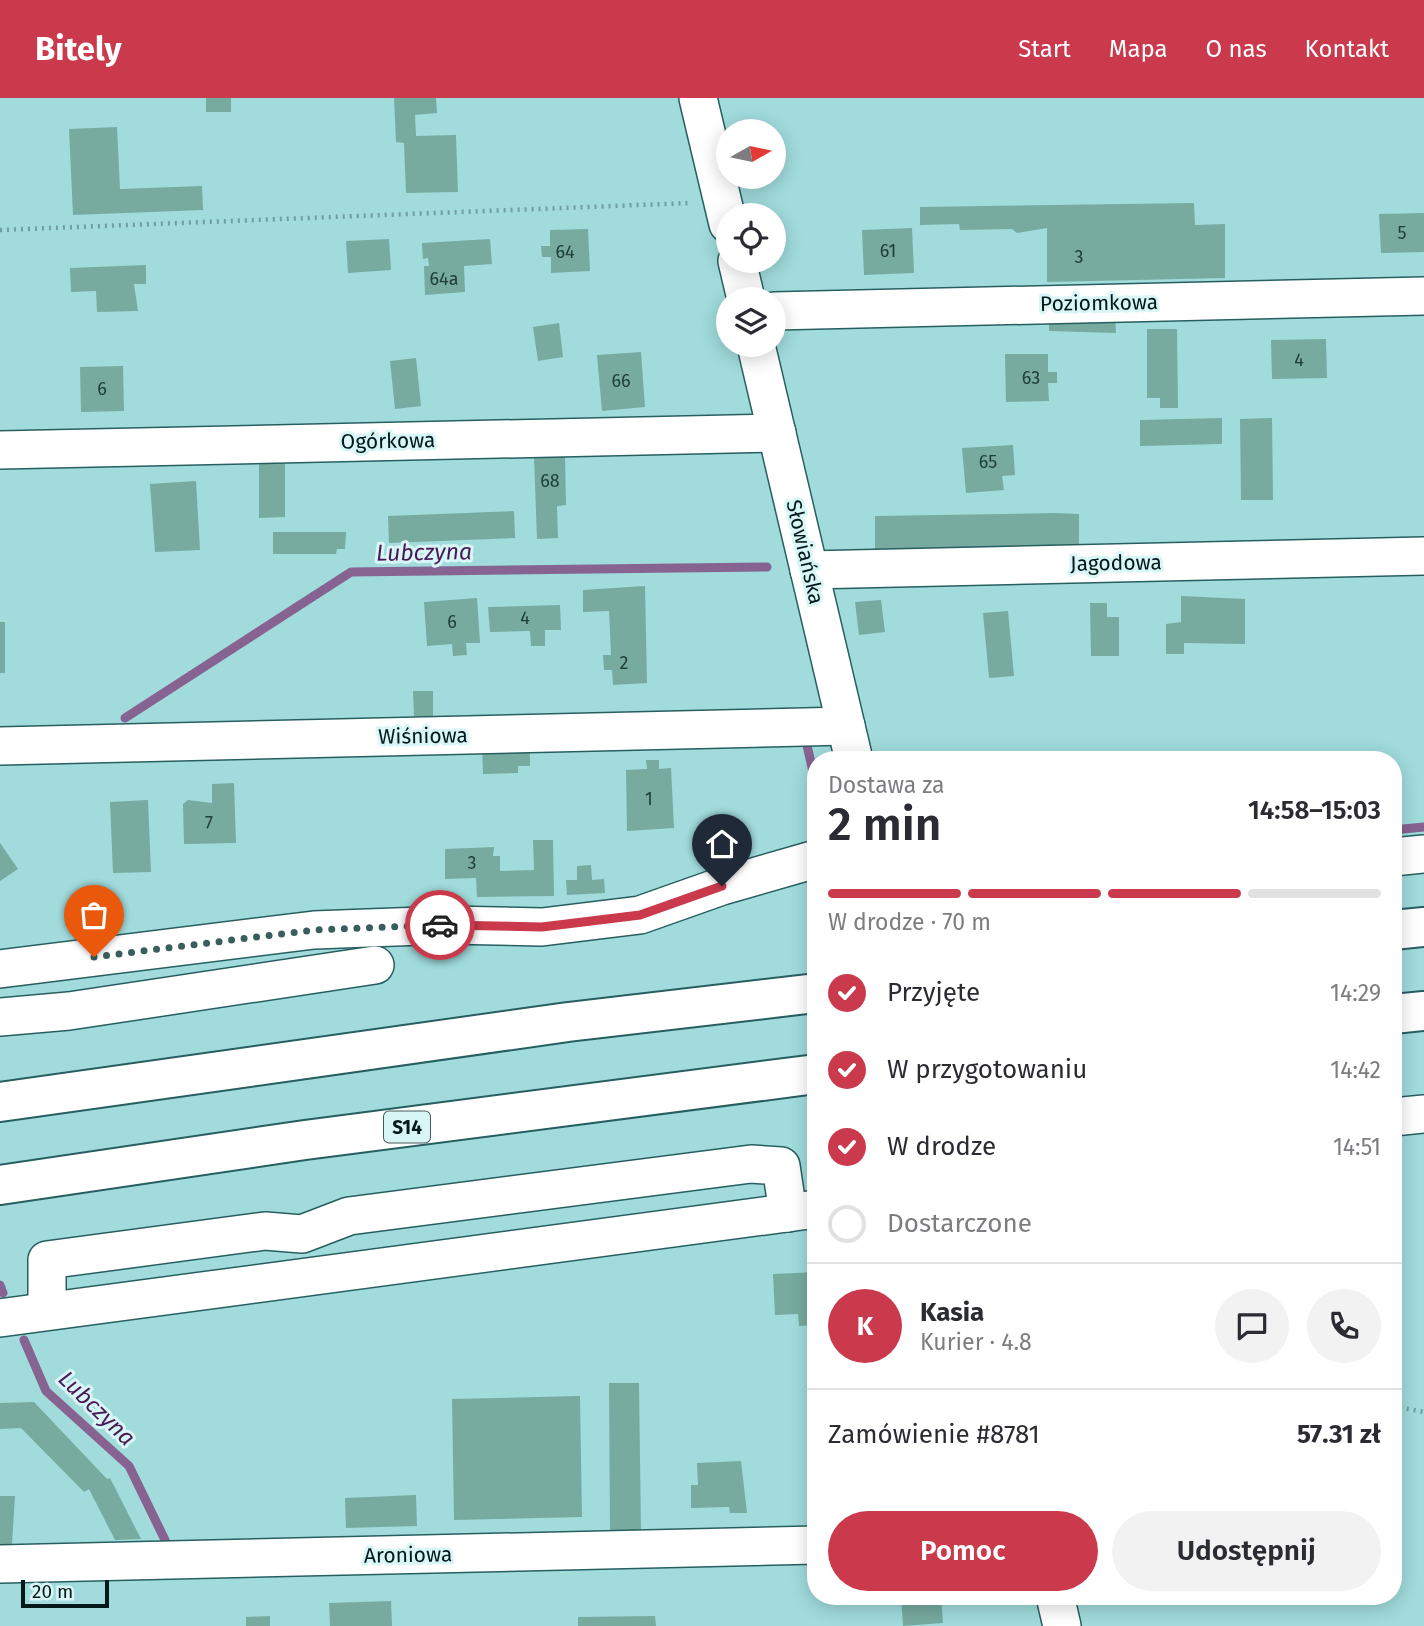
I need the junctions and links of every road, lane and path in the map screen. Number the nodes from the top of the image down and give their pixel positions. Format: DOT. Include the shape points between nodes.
graph roads {
  1 [pos="698,98"];
  2 [pos="723,203"];
  3 [pos="716,213"];
  4 [pos="0,230"];
  5 [pos="1424,296"];
  6 [pos="786,311"];
  7 [pos="759,357"];
  8 [pos="777,433"];
  9 [pos="0,450"];
  10 [pos="1424,556"];
  11 [pos="809,570"];
  12 [pos="850,743"];
  13 [pos="0,746"];
  14 [pos="1424,854"];
  15 [pos="1402,856"];
  16 [pos="807,862"];
  17 [pos="1424,927"];
  18 [pos="338,928"];
  19 [pos="1402,929"];
  20 [pos="0,969"];
  21 [pos="807,994"];
  22 [pos="1424,1011"];
  23 [pos="1402,1013"];
  24 [pos="0,1017"];
  25 [pos="807,1075"];
  26 [pos="0,1102"];
  27 [pos="1424,1114"];
  28 [pos="1402,1116"];
  29 [pos="0,1185"];
  30 [pos="802,1211"];
  31 [pos="47,1311"];
  32 [pos="0,1318"];
  33 [pos="1402,1408"];
  34 [pos="1424,1412"];
  35 [pos="807,1545"];
  36 [pos="0,1564"];
  37 [pos="1057,1605"];
  38 [pos="1062,1626"];
  1 -- 2 [label="street"];
  3 -- 4 [label="path"];
  5 -- 6 [label="street, Poziomkowa"];
  7 -- 8 [label="street, Słowiańska"];
  8 -- 9 [label="street, Ogórkowa"];
  8 -- 11 [label="street, Słowiańska"];
  10 -- 11 [label="street, Jagodowa"];
  11 -- 12 [label="street, Słowiańska"];
  12 -- 13 [label="street, Wiśniowa"];
  14 -- 15 [label="street"];
  16 -- 18 [label="street" via="640,915 542,927"];
  17 -- 19 [label="highway"];
  18 -- 20 [label="street"];
  18 -- 24 [label="street" via="359,967 69,1011"];
  21 -- 26 [label="highway" via="416,1042"];
  22 -- 23 [label="highway"];
  25 -- 29 [label="highway, S14" via="319,1138"];
  27 -- 28 [label="street"];
  30 -- 31 [label="street"];
  30 -- 31 [label="street" via="781,1166 751,1164 349,1216 302,1234 265,1231 47,1260"];
  31 -- 32 [label="street"];
  33 -- 34 [label="path"];
  35 -- 36 [label="street, Aroniowa"];
  37 -- 38 [label="street"];
}
